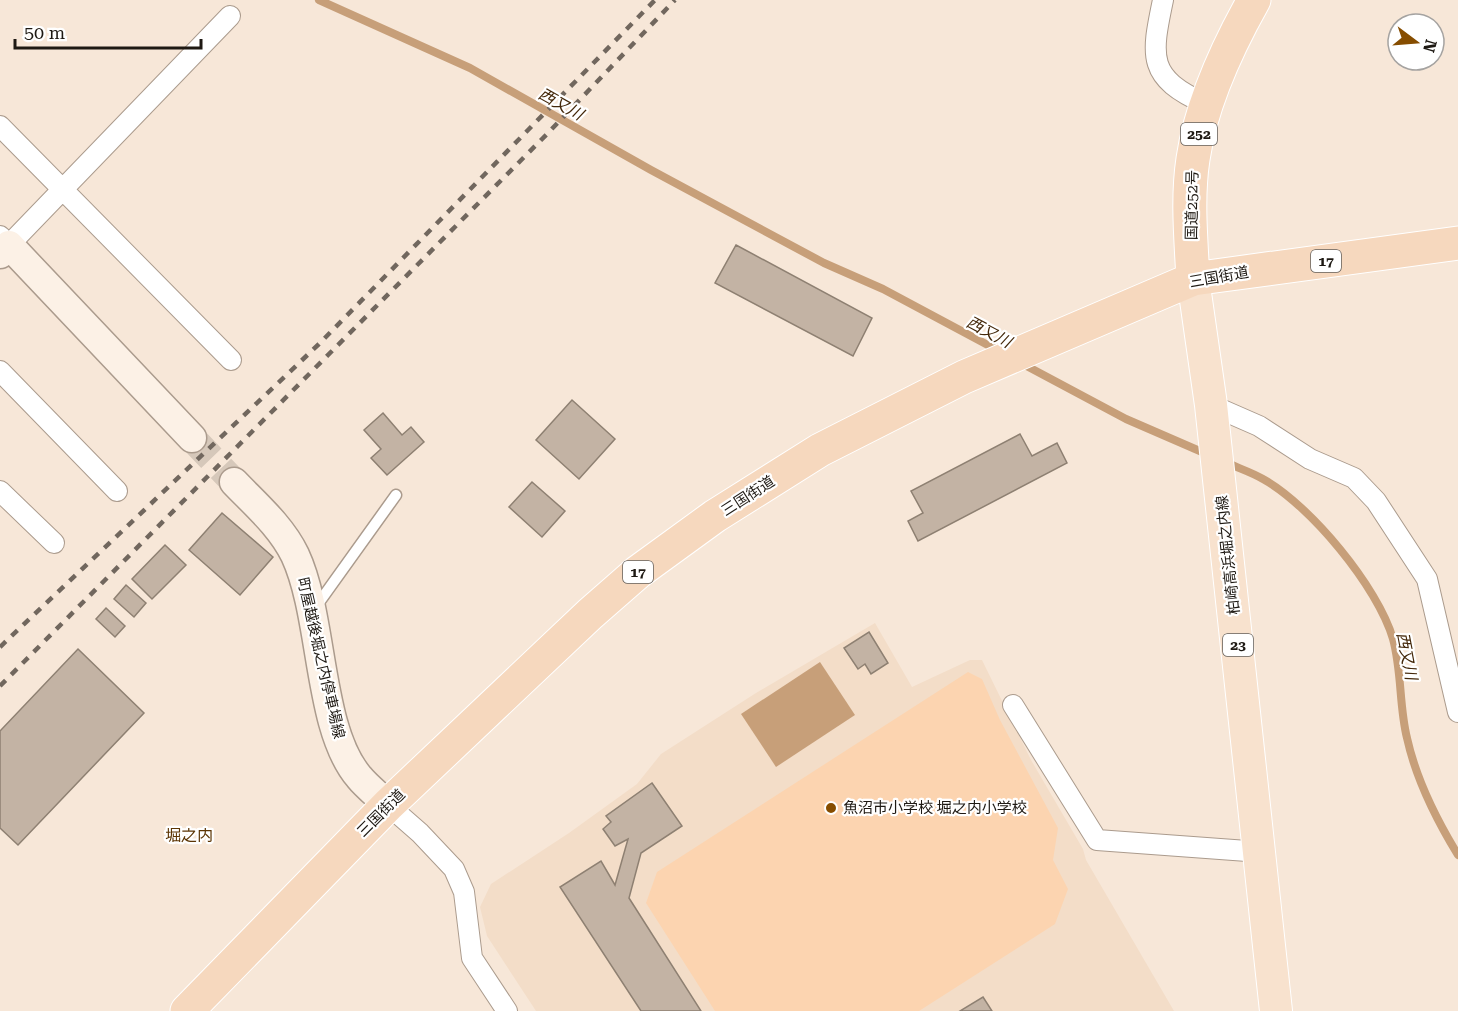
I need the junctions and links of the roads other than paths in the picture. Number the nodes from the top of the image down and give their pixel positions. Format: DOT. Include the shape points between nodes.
graph roads {
  1 [pos="1163,0"];
  2 [pos="1254,0"];
  3 [pos="230,16"];
  4 [pos="1206,105"];
  5 [pos="0,126"];
  6 [pos="64,188"];
  7 [pos="1458,243"];
  8 [pos="3,245"];
  9 [pos="1193,279"];
  10 [pos="231,360"];
  11 [pos="0,371"];
  12 [pos="1211,405"];
  13 [pos="192,438"];
  14 [pos="234,482"];
  15 [pos="117,490"];
  16 [pos="0,491"];
  17 [pos="396,495"];
  18 [pos="54,543"];
  19 [pos="313,611"];
  20 [pos="1013,705"];
  21 [pos="1458,712"];
  22 [pos="388,805"];
  23 [pos="1261,852"];
  24 [pos="187,1011"];
  25 [pos="507,1011"];
  26 [pos="1276,1011"];
  1 -- 4 [label="street" via="1154,45 1161,75 1183,94"];
  2 -- 4 [label="highway, 国道252号 / 252"];
  3 -- 6 [label="street"];
  4 -- 9 [label="highway, 国道252号 / 252" via="1193,160"];
  5 -- 6 [label="street"];
  6 -- 8 [label="street"];
  6 -- 10 [label="street"];
  7 -- 9 [label="highway, 三国街道 / 17"];
  8 -- 13 [label="main road"];
  9 -- 12 [label="main road, 柏崎高浜堀之内線 / 23"];
  9 -- 22 [label="highway, 三国街道 / 17" via="964,377 820,450 716,516 638,572"];
  11 -- 15 [label="street"];
  12 -- 21 [label="street" via="1259,426 1310,459 1354,478 1376,501 1427,579"];
  12 -- 23 [label="main road, 柏崎高浜堀之内線 / 23"];
  14 -- 19 [label="main road, 町屋越後堀之内停車場線" via="290,546"];
  16 -- 18 [label="street"];
  17 -- 19 [label="lane"];
  19 -- 22 [label="main road, 町屋越後堀之内停車場線" via="335,731 358,776"];
  20 -- 23 [label="street" via="1097,840"];
  22 -- 24 [label="highway, 三国街道 / 17"];
  22 -- 25 [label="street" via="454,869 464,892 472,958"];
  23 -- 26 [label="main road, 柏崎高浜堀之内線 / 23"];
}
